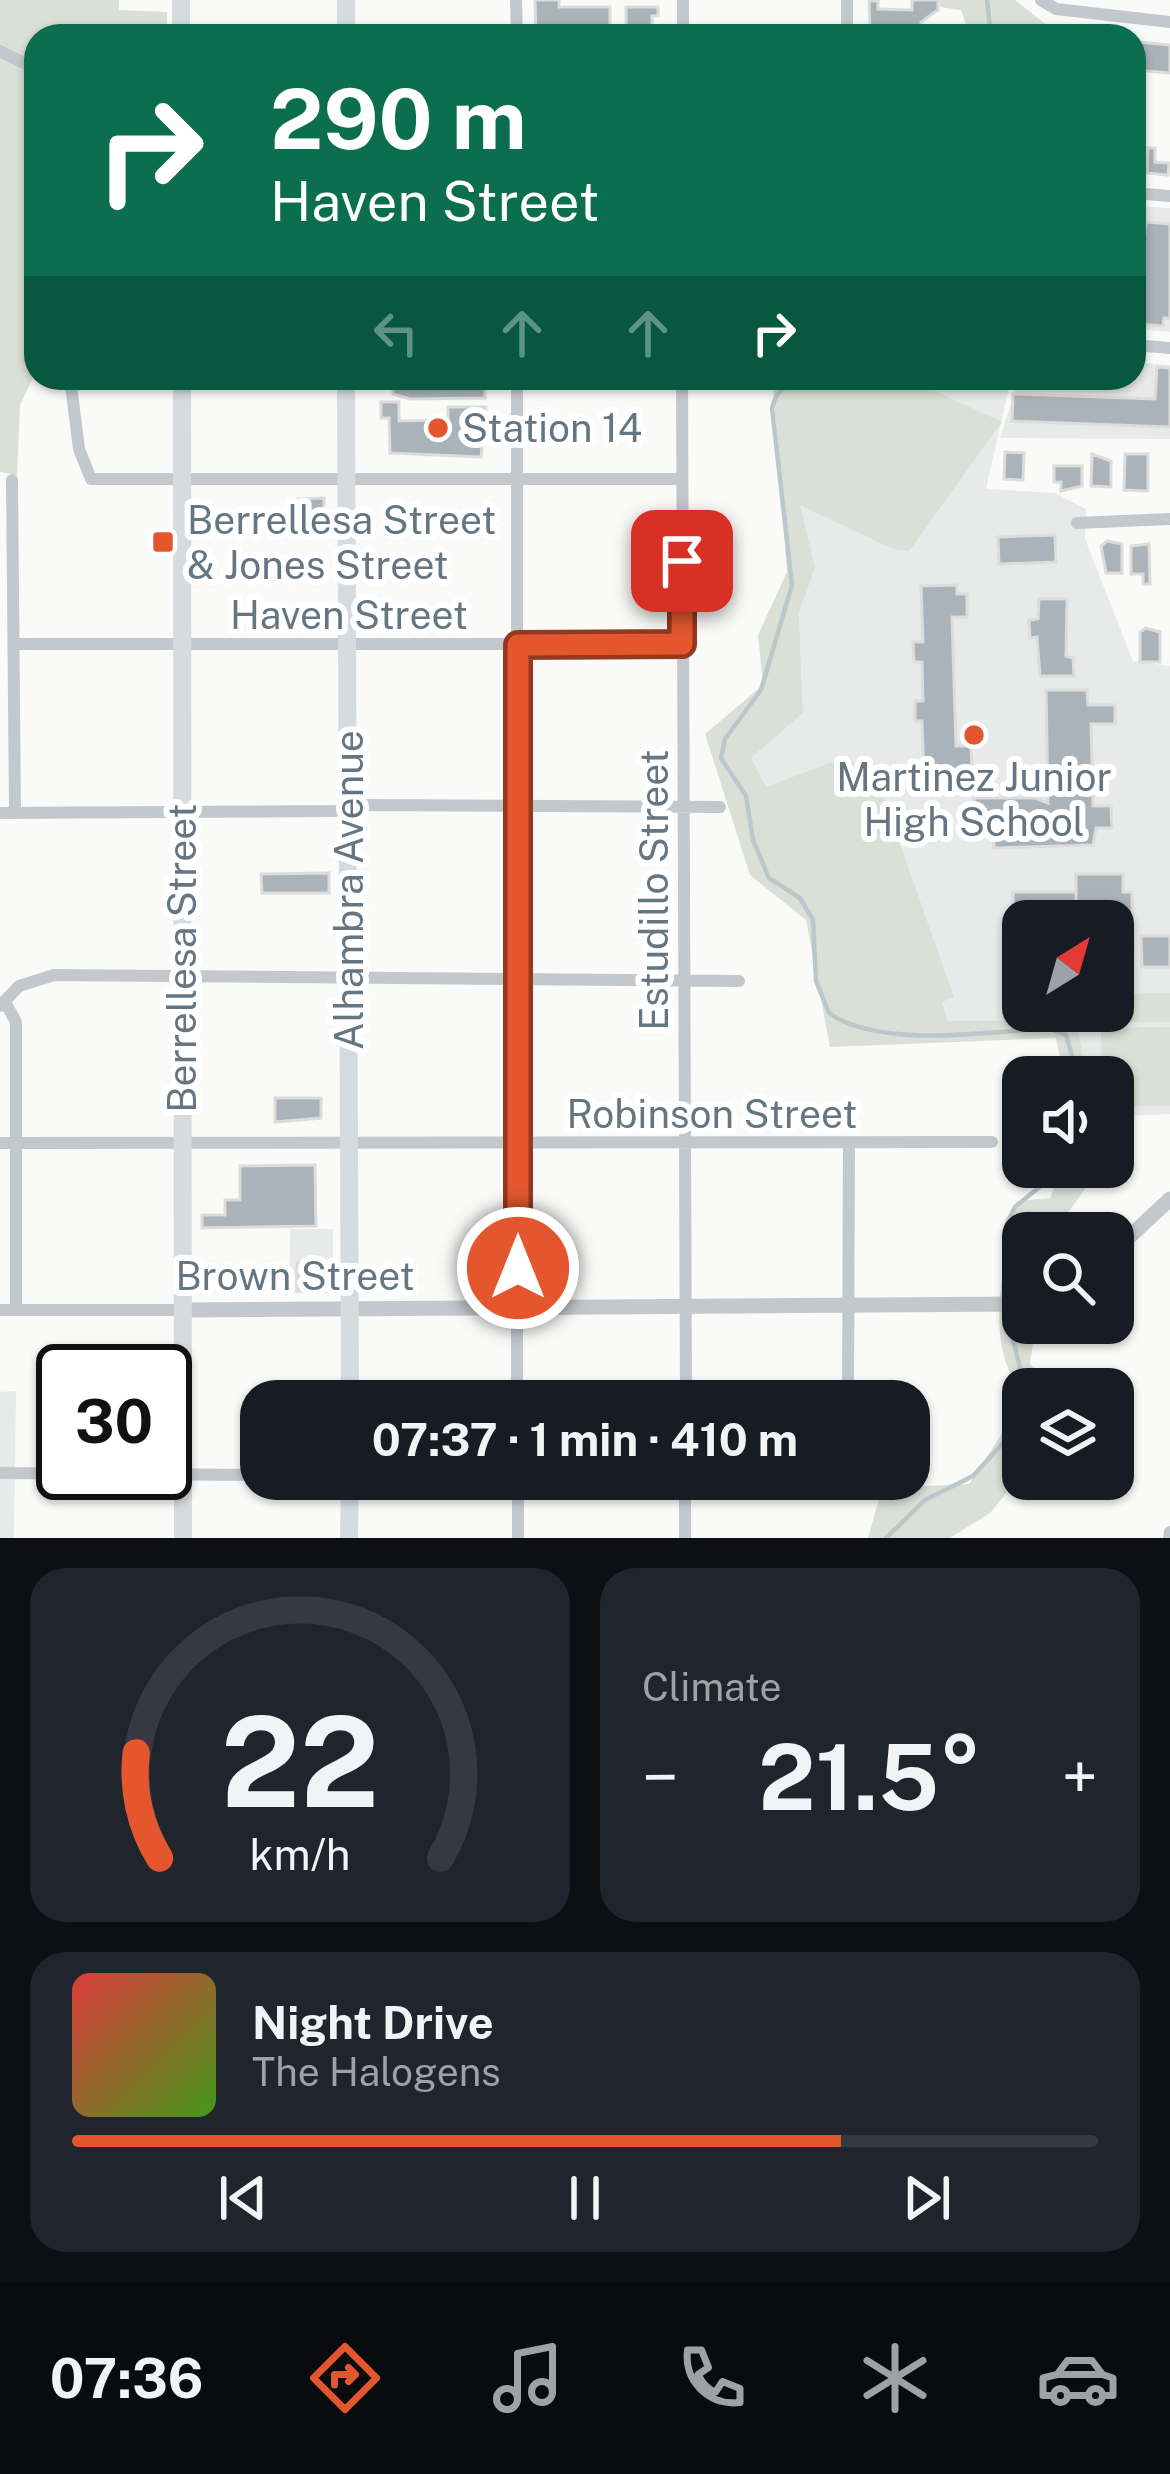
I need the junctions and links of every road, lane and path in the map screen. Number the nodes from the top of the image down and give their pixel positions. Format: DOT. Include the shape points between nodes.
graph roads {
  1 [pos="1041,0"];
  2 [pos="1170,22"];
  3 [pos="72,390"];
  4 [pos="182,390"];
  5 [pos="346,390"];
  6 [pos="517,390"];
  7 [pos="682,390"];
  8 [pos="180,477"];
  9 [pos="682,479"];
  10 [pos="11,480"];
  11 [pos="347,480"];
  12 [pos="517,480"];
  13 [pos="1170,519"];
  14 [pos="1077,523"];
  15 [pos="15,644"];
  16 [pos="682,644"];
  17 [pos="181,645"];
  18 [pos="346,645"];
  19 [pos="518,645"];
  20 [pos="516,805"];
  21 [pos="686,807"];
  22 [pos="720,807"];
  23 [pos="348,808"];
  24 [pos="181,812"];
  25 [pos="7,813"];
  26 [pos="349,976"];
  27 [pos="184,977"];
  28 [pos="517,977"];
  29 [pos="686,978"];
  30 [pos="739,981"];
  31 [pos="2,1004"];
  32 [pos="182,1142"];
  33 [pos="992,1142"];
  34 [pos="0,1143"];
  35 [pos="17,1143"];
  36 [pos="351,1144"];
  37 [pos="518,1144"];
  38 [pos="849,1144"];
  39 [pos="684,1145"];
  40 [pos="1170,1198"];
  41 [pos="1134,1238"];
  42 [pos="1002,1305"];
  43 [pos="847,1306"];
  44 [pos="687,1308"];
  45 [pos="352,1309"];
  46 [pos="0,1310"];
  47 [pos="16,1310"];
  48 [pos="182,1310"];
  49 [pos="517,1310"];
  50 [pos="182,1344"];
  51 [pos="350,1380"];
  52 [pos="518,1380"];
  53 [pos="686,1380"];
  54 [pos="848,1380"];
  55 [pos="0,1473"];
  56 [pos="36,1474"];
  57 [pos="240,1475"];
  58 [pos="192,1476"];
  59 [pos="183,1500"];
  60 [pos="350,1500"];
  61 [pos="518,1500"];
  62 [pos="685,1500"];
  63 [pos="182,1538"];
  64 [pos="349,1538"];
  65 [pos="518,1538"];
  66 [pos="686,1538"];
  1 -- 2 [label="street" via="1056,9"];
  3 -- 8 [label="street" via="91,479"];
  4 -- 8 [label="main road, Berrellesa Street"];
  5 -- 11 [label="main road, Alhambra Avenue"];
  6 -- 12 [label="street"];
  7 -- 9 [label="street, Estudillo Street"];
  8 -- 11 [label="street"];
  8 -- 17 [label="main road, Berrellesa Street"];
  9 -- 12 [label="street"];
  9 -- 16 [label="street, Estudillo Street"];
  10 -- 15 [label="street"];
  11 -- 12 [label="street"];
  11 -- 18 [label="main road, Alhambra Avenue"];
  12 -- 19 [label="street"];
  13 -- 14 [label="street"];
  15 -- 17 [label="street, Haven Street"];
  15 -- 25 [label="street"];
  16 -- 19 [label="street, Haven Street"];
  16 -- 21 [label="street, Estudillo Street"];
  17 -- 18 [label="street, Haven Street"];
  17 -- 24 [label="main road, Berrellesa Street"];
  18 -- 19 [label="street, Haven Street"];
  18 -- 23 [label="main road, Alhambra Avenue"];
  19 -- 20 [label="street"];
  20 -- 21 [label="street"];
  20 -- 23 [label="street"];
  20 -- 28 [label="street"];
  21 -- 22 [label="street"];
  21 -- 29 [label="street, Estudillo Street"];
  23 -- 24 [label="street"];
  23 -- 26 [label="main road, Alhambra Avenue"];
  24 -- 25 [label="street"];
  24 -- 27 [label="main road, Berrellesa Street"];
  26 -- 27 [label="street"];
  26 -- 28 [label="street"];
  26 -- 36 [label="main road, Alhambra Avenue"];
  27 -- 31 [label="street" via="53,975 31,979"];
  27 -- 32 [label="main road, Berrellesa Street"];
  28 -- 29 [label="street"];
  28 -- 37 [label="street"];
  29 -- 30 [label="street"];
  29 -- 39 [label="street, Estudillo Street"];
  31 -- 35 [label="street" via="16,1022"];
  32 -- 35 [label="street, Robinson Street"];
  32 -- 36 [label="street, Robinson Street"];
  32 -- 48 [label="main road, Berrellesa Street"];
  33 -- 38 [label="street, Robinson Street"];
  34 -- 35 [label="street, Robinson Street"];
  35 -- 47 [label="street"];
  36 -- 37 [label="street, Robinson Street"];
  36 -- 45 [label="main road, Alhambra Avenue"];
  37 -- 39 [label="street, Robinson Street"];
  37 -- 49 [label="street"];
  38 -- 39 [label="street, Robinson Street"];
  38 -- 43 [label="street"];
  39 -- 44 [label="street, Estudillo Street"];
  40 -- 41 [label="street"];
  42 -- 43 [label="street, Brown Street"];
  43 -- 44 [label="street, Brown Street"];
  43 -- 54 [label="street"];
  44 -- 49 [label="street, Brown Street"];
  44 -- 53 [label="street, Estudillo Street"];
  45 -- 48 [label="street, Brown Street"];
  45 -- 49 [label="street, Brown Street"];
  45 -- 51 [label="main road, Alhambra Avenue"];
  46 -- 47 [label="street, Brown Street"];
  47 -- 48 [label="street, Brown Street"];
  48 -- 50 [label="main road, Berrellesa Street"];
  49 -- 52 [label="street"];
  55 -- 56 [label="street"];
  57 -- 58 [label="street"];
  59 -- 63 [label="main road, Berrellesa Street"];
  60 -- 64 [label="main road"];
  61 -- 65 [label="street"];
  62 -- 66 [label="street"];
}
